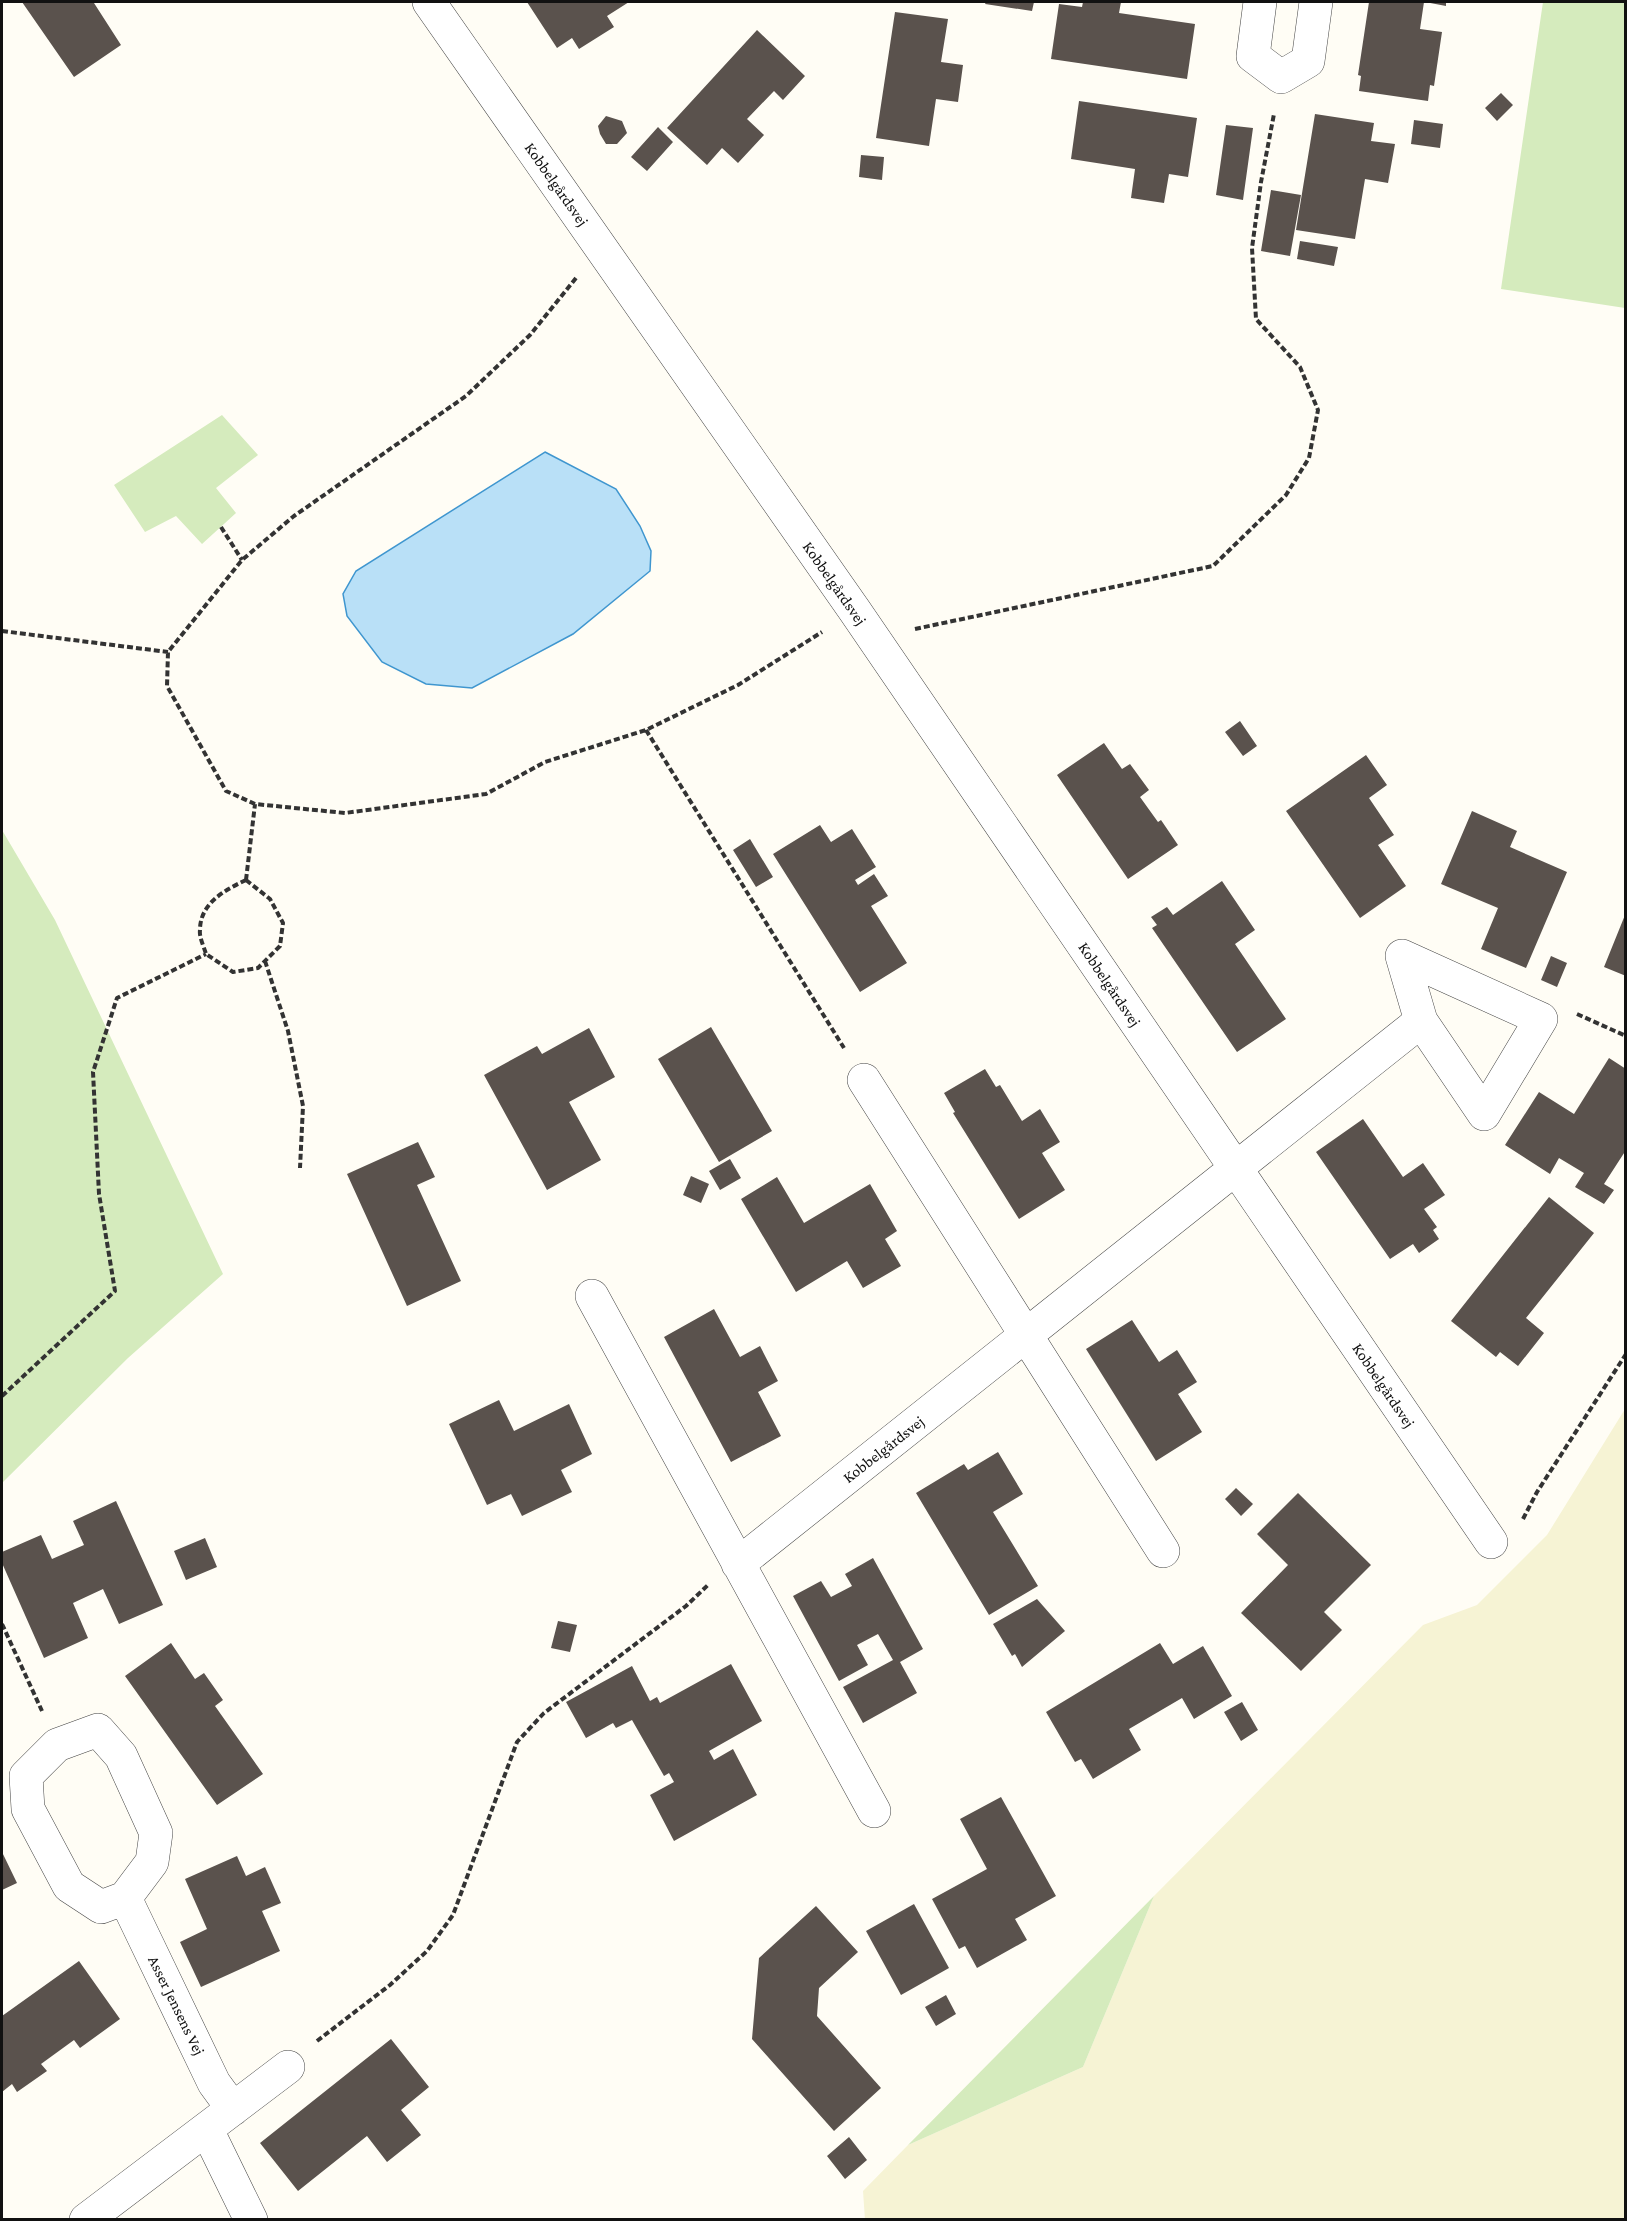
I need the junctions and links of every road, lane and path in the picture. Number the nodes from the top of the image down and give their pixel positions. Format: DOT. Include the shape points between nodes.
graph roads {
  1 [pos="429,2"];
  2 [pos="1260,2"];
  3 [pos="1317,2"];
  4 [pos="1281,77"];
  5 [pos="601,247"];
  6 [pos="221,527"];
  7 [pos="242,560"];
  8 [pos="855,611"];
  9 [pos="2,631"];
  10 [pos="873,638"];
  11 [pos="168,652"];
  12 [pos="646,730"];
  13 [pos="255,804"];
  14 [pos="246,880"];
  15 [pos="206,954"];
  16 [pos="265,961"];
  17 [pos="1541,1019"];
  18 [pos="1421,1021"];
  19 [pos="1626,1036"];
  20 [pos="864,1080"];
  21 [pos="300,1168"];
  22 [pos="1236,1168"];
  23 [pos="592,1296"];
  24 [pos="1027,1335"];
  25 [pos="1626,1354"];
  26 [pos="2,1396"];
  27 [pos="1522,1520"];
  28 [pos="1491,1542"];
  29 [pos="1163,1551"];
  30 [pos="738,1564"];
  31 [pos="2,1624"];
  32 [pos="57,1745"];
  33 [pos="874,1811"];
  34 [pos="125,1898"];
  35 [pos="288,2067"];
  36 [pos="233,2109"];
  37 [pos="207,2130"];
  38 [pos="86,2220"];
  39 [pos="250,2220"];
  1 -- 5 [label="street, Kobbelgårdsvej"];
  2 -- 4 [label="street" via="1253,56"];
  3 -- 4 [label="street" via="1308,61"];
  4 -- 10 [label="path" via="1252,248 1256,319 1300,367 1318,410 1309,458 1286,495 1213,566"];
  5 -- 7 [label="path" via="530,334 466,396 294,516"];
  5 -- 8 [label="street, Kobbelgårdsvej"];
  6 -- 7 [label="path"];
  7 -- 11 [label="path"];
  8 -- 10 [label="street, Kobbelgårdsvej"];
  8 -- 12 [label="path" via="738,685"];
  9 -- 11 [label="path"];
  10 -- 22 [label="street, Kobbelgårdsvej"];
  11 -- 13 [label="path" via="167,686 226,791"];
  12 -- 13 [label="path" via="545,762 486,794 345,813"];
  12 -- 20 [label="path"];
  13 -- 14 [label="path"];
  14 -- 15 [label="path" via="221,892 205,911 200,931"];
  14 -- 16 [label="path" via="270,899 283,923 280,946"];
  15 -- 16 [label="path" via="233,972 258,968"];
  15 -- 26 [label="path" via="117,998 93,1072 99,1194 115,1291"];
  16 -- 21 [label="path" via="288,1030 303,1106"];
  17 -- 18 [label="street" via="1402,957"];
  17 -- 18 [label="street" via="1484,1114"];
  17 -- 19 [label="path" via="1568,1010"];
  18 -- 22 [label="street, Kobbelgårdsvej"];
  20 -- 24 [label="street"];
  22 -- 24 [label="street, Kobbelgårdsvej"];
  22 -- 28 [label="street, Kobbelgårdsvej"];
  23 -- 30 [label="street"];
  24 -- 29 [label="street"];
  24 -- 30 [label="street, Kobbelgårdsvej"];
  25 -- 27 [label="path"];
  30 -- 33 [label="street"];
  30 -- 35 [label="path" via="544,1713 517,1742 453,1915 427,1951 398,1978"];
  31 -- 32 [label="path"];
  32 -- 34 [label="street" via="26,1776 28,1809 69,1886 101,1907"];
  32 -- 34 [label="street" via="98,1730 121,1756 156,1833 152,1862"];
  34 -- 36 [label="street, Asser Jensens Vej" via="214,2083"];
  35 -- 36 [label="street"];
  36 -- 37 [label="street"];
  37 -- 38 [label="street"];
  37 -- 39 [label="street"];
}
